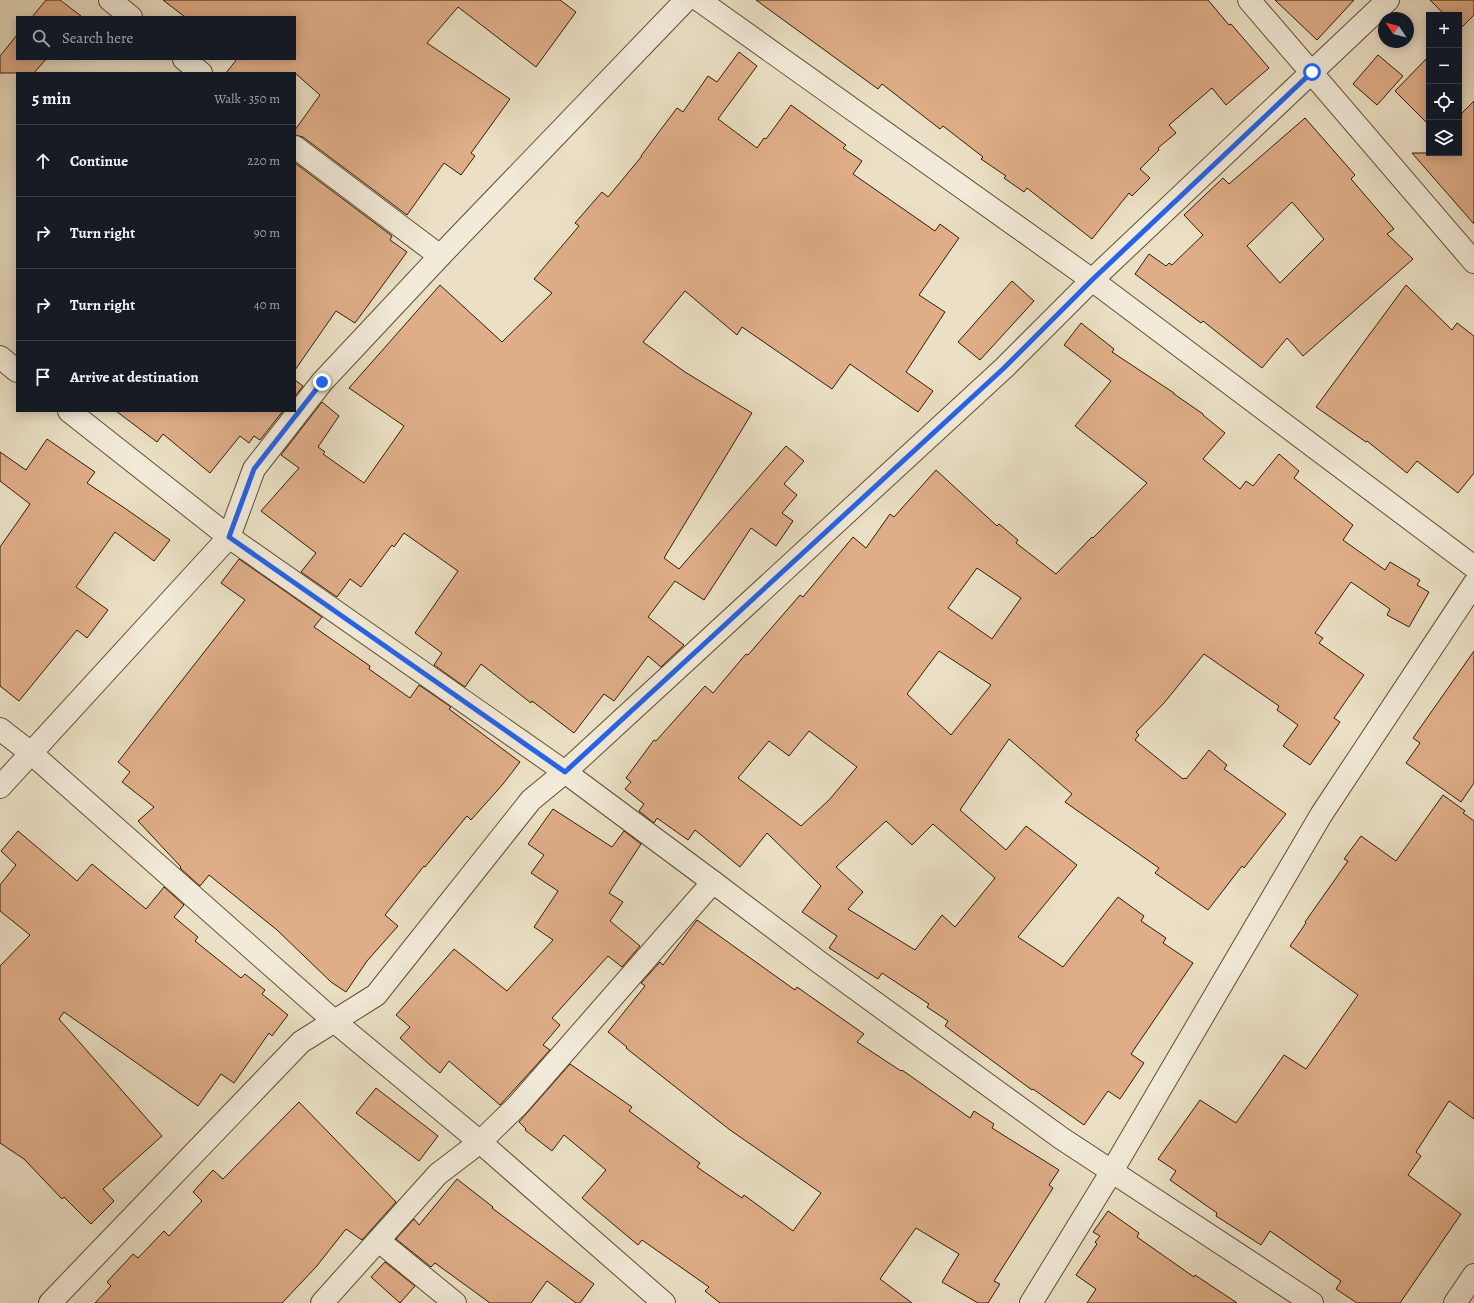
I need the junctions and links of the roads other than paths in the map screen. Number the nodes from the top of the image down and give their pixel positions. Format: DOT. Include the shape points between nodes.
graph roads {
  1 [pos="110,0"];
  2 [pos="686,0"];
  3 [pos="699,0"];
  4 [pos="1249,0"];
  5 [pos="1388,0"];
  6 [pos="130,16"];
  7 [pos="185,60"];
  8 [pos="200,72"];
  9 [pos="1312,72"];
  10 [pos="296,148"];
  11 [pos="440,256"];
  12 [pos="1474,262"];
  13 [pos="1092,280"];
  14 [pos="0,357"];
  15 [pos="16,370"];
  16 [pos="70,412"];
  17 [pos="229,537"];
  18 [pos="1474,567"];
  19 [pos="1474,584"];
  20 [pos="0,729"];
  21 [pos="31,753"];
  22 [pos="565,772"];
  23 [pos="0,787"];
  24 [pos="713,882"];
  25 [pos="334,1021"];
  26 [pos="480,1142"];
  27 [pos="1112,1171"];
  28 [pos="379,1241"];
  29 [pos="1474,1275"];
  30 [pos="50,1303"];
  31 [pos="322,1303"];
  32 [pos="456,1303"];
  33 [pos="664,1303"];
  34 [pos="1031,1303"];
  35 [pos="1312,1303"];
  36 [pos="1455,1303"];
  1 -- 6 [label="street"];
  2 -- 11 [label="street"];
  3 -- 13 [label="street"];
  4 -- 9 [label="street"];
  5 -- 9 [label="street"];
  7 -- 8 [label="street"];
  9 -- 12 [label="street"];
  9 -- 13 [label="street"];
  10 -- 11 [label="street"];
  11 -- 17 [label="street" via="322,382 254,469"];
  13 -- 18 [label="street"];
  13 -- 22 [label="street" via="1004,368"];
  14 -- 15 [label="street"];
  16 -- 17 [label="street"];
  17 -- 21 [label="street"];
  17 -- 22 [label="street"];
  19 -- 27 [label="street" via="1321,815"];
  20 -- 21 [label="street"];
  21 -- 23 [label="street"];
  21 -- 25 [label="street"];
  22 -- 24 [label="street"];
  22 -- 25 [label="street" via="531,800 376,995"];
  24 -- 26 [label="street" via="518,1105"];
  24 -- 27 [label="street" via="1061,1138"];
  25 -- 26 [label="street"];
  25 -- 30 [label="street" via="301,1042"];
  26 -- 28 [label="street" via="438,1174"];
  26 -- 33 [label="street"];
  27 -- 34 [label="street"];
  27 -- 35 [label="street"];
  28 -- 31 [label="street"];
  28 -- 32 [label="street"];
  29 -- 36 [label="street"];
}
